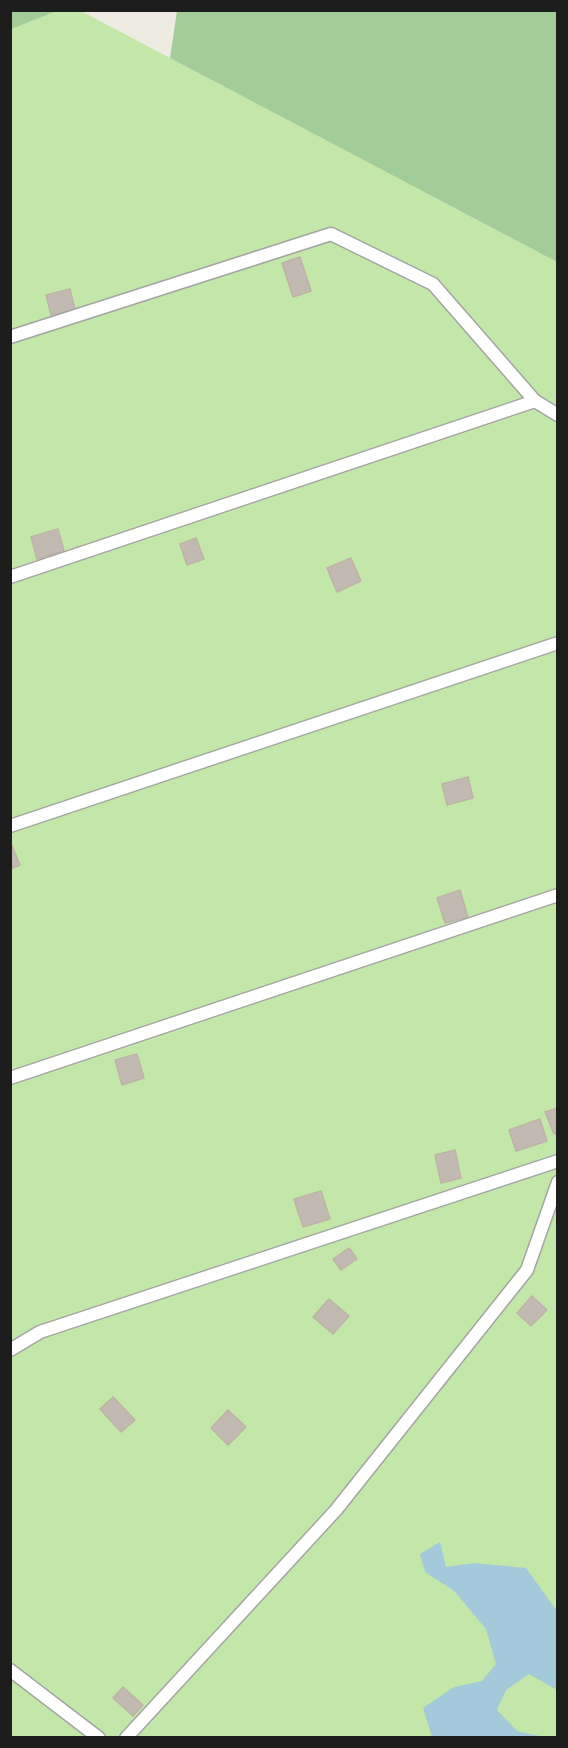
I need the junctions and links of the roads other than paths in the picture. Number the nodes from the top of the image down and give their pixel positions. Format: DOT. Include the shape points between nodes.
graph roads {
  1 [pos="10,337"];
  2 [pos="535,401"];
  3 [pos="558,415"];
  4 [pos="10,577"];
  5 [pos="558,643"];
  6 [pos="10,826"];
  7 [pos="558,895"];
  8 [pos="10,1078"];
  9 [pos="558,1161"];
  10 [pos="558,1182"];
  11 [pos="10,1350"];
  12 [pos="10,1670"];
  13 [pos="99,1737"];
  14 [pos="126,1737"];
  1 -- 2 [label="lane" via="331,234 433,284"];
  2 -- 3 [label="lane"];
  2 -- 4 [label="lane"];
  5 -- 6 [label="lane"];
  7 -- 8 [label="lane"];
  9 -- 11 [label="lane" via="40,1332"];
  10 -- 14 [label="lane" via="527,1270 336,1510"];
  12 -- 13 [label="lane"];
}
